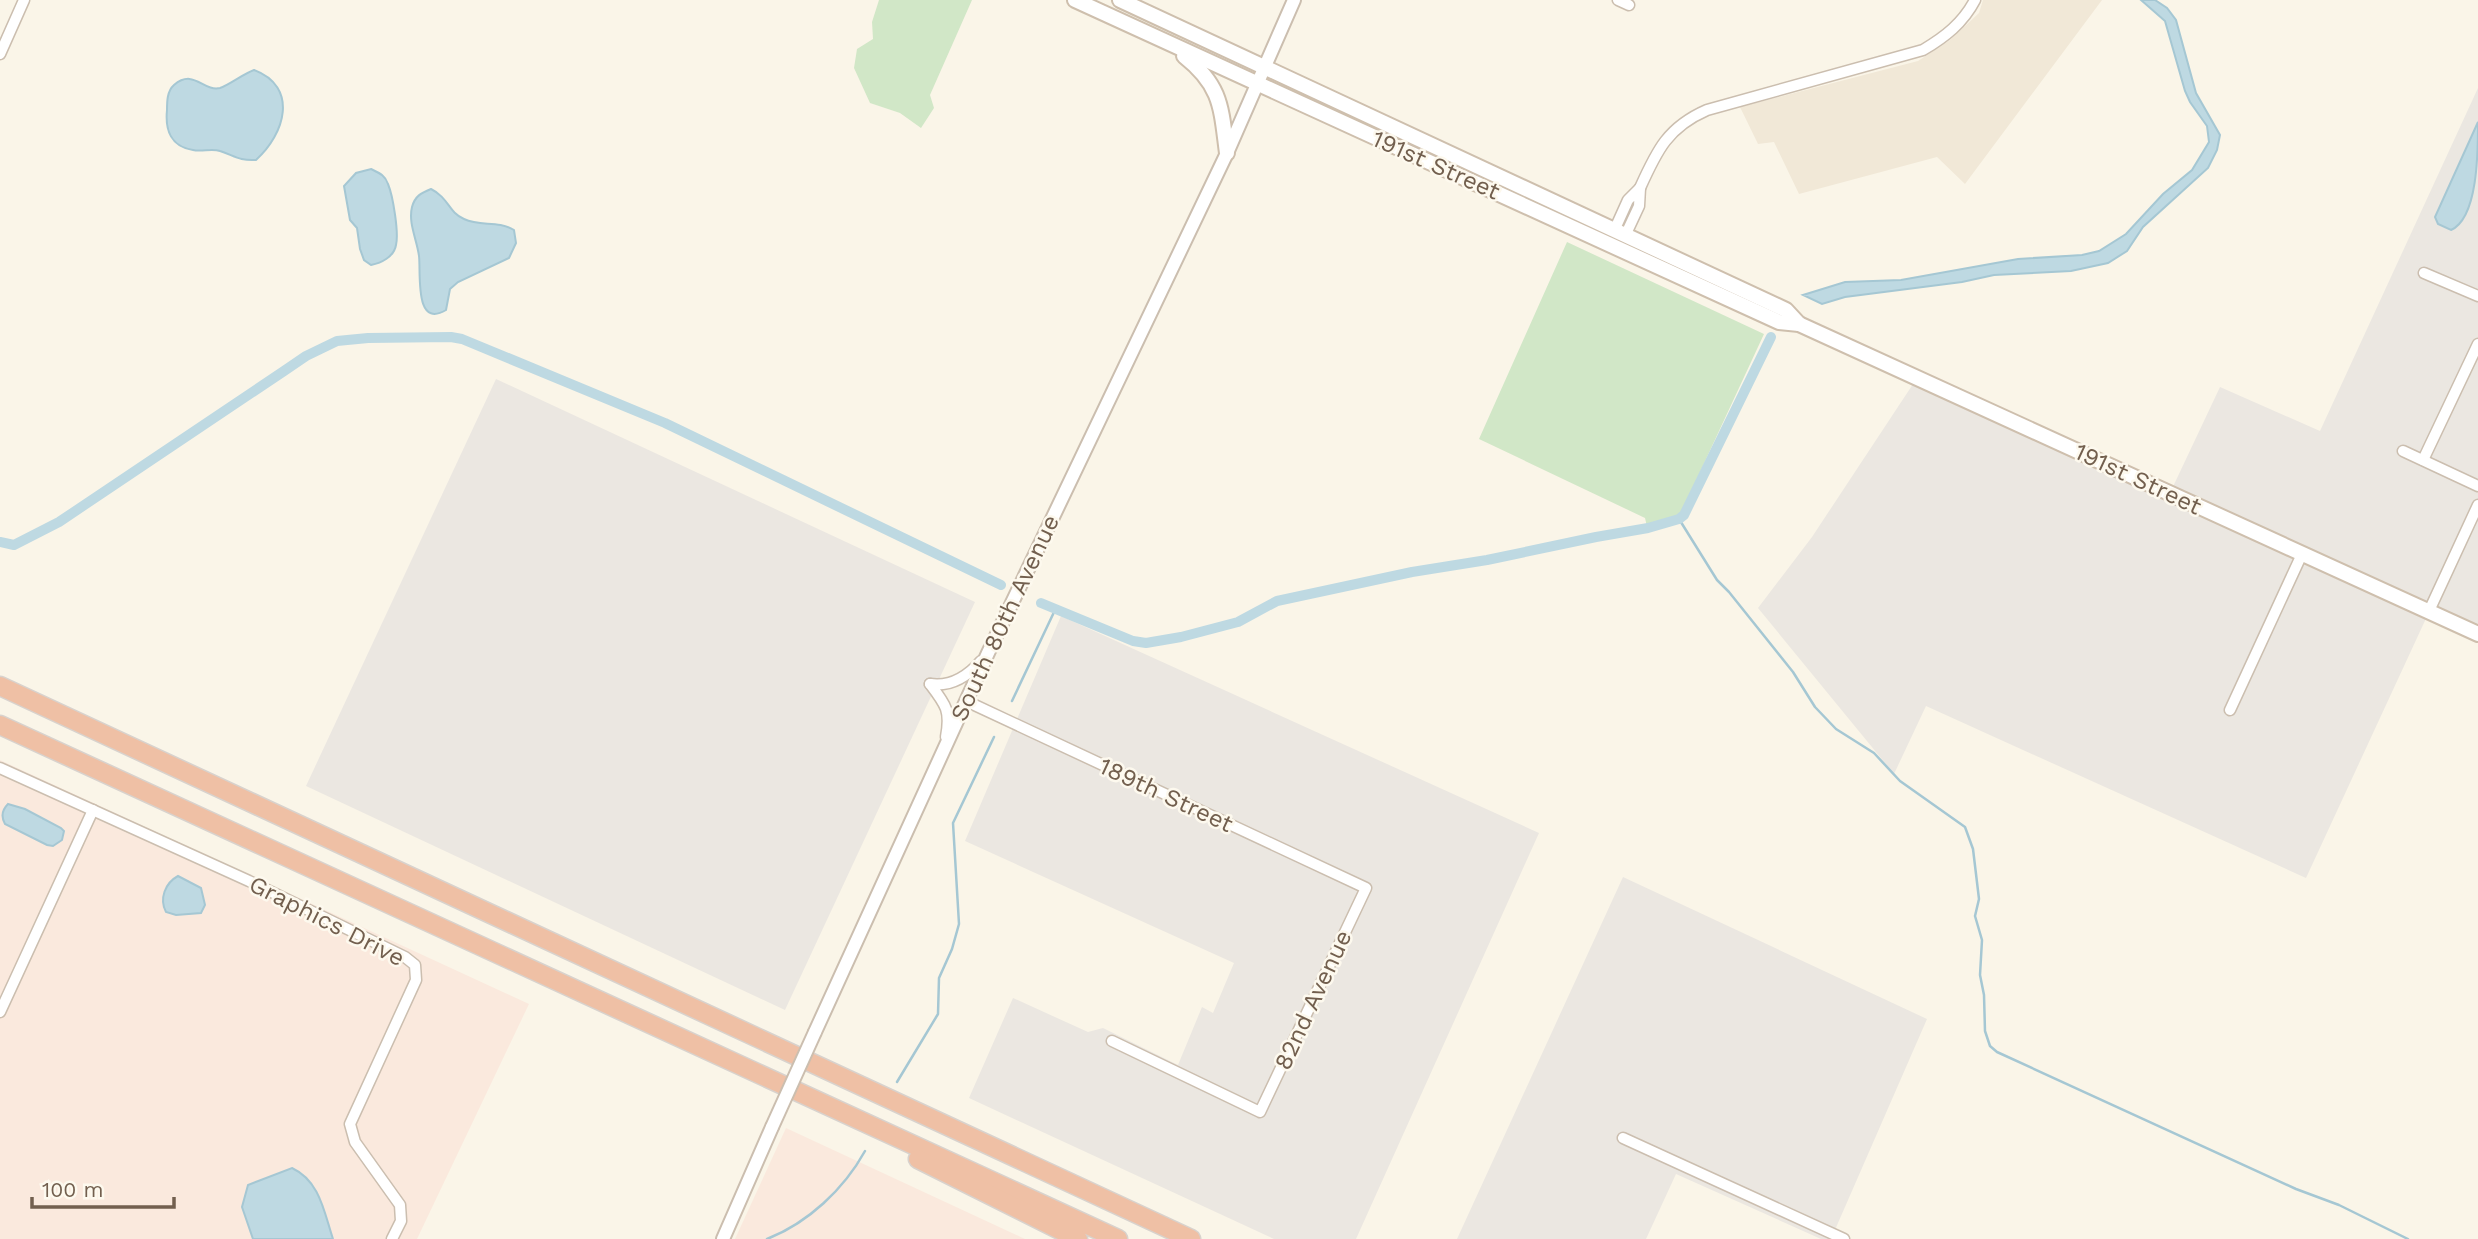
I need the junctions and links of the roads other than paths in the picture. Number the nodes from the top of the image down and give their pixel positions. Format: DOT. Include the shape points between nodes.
graph roads {
  1 [pos="24,0"];
  2 [pos="1075,0"];
  3 [pos="1120,0"];
  4 [pos="1294,0"];
  5 [pos="1618,0"];
  6 [pos="1975,0"];
  7 [pos="1629,5"];
  8 [pos="1170,44"];
  9 [pos="0,54"];
  10 [pos="1266,68"];
  11 [pos="1258,84"];
  12 [pos="1227,153"];
  13 [pos="1619,233"];
  14 [pos="2424,273"];
  15 [pos="2478,296"];
  16 [pos="1798,324"];
  17 [pos="2478,344"];
  18 [pos="2403,451"];
  19 [pos="2423,460"];
  20 [pos="2478,486"];
  21 [pos="2478,505"];
  22 [pos="2302,554"];
  23 [pos="2429,611"];
  24 [pos="2478,634"];
  25 [pos="988,653"];
  26 [pos="0,686"];
  27 [pos="966,701"];
  28 [pos="2230,710"];
  29 [pos="0,725"];
  30 [pos="944,750"];
  31 [pos="0,768"];
  32 [pos="93,810"];
  33 [pos="1366,888"];
  34 [pos="0,1012"];
  35 [pos="1112,1041"];
  36 [pos="835,1107"];
  37 [pos="1623,1138"];
  38 [pos="392,1239"];
  39 [pos="723,1239"];
  40 [pos="1077,1239"];
  41 [pos="1118,1239"];
  42 [pos="1191,1239"];
  43 [pos="1844,1239"];
  1 -- 9 [label="street"];
  2 -- 8 [label="main road, 191st Street"];
  3 -- 10 [label="main road, 191st Street"];
  4 -- 10 [label="street, South 80th Avenue"];
  5 -- 7 [label="street"];
  6 -- 13 [label="street" via="1958,24 1923,50 1707,110 1681,123 1662,143 1640,188 1639,206"];
  8 -- 11 [label="main road, 191st Street"];
  8 -- 12 [label="main road" via="1211,82 1218,97"];
  10 -- 11 [label="street, South 80th Avenue"];
  10 -- 13 [label="main road, 191st Street"];
  11 -- 12 [label="street, South 80th Avenue"];
  11 -- 16 [label="main road, 191st Street" via="1779,322"];
  12 -- 25 [label="street, South 80th Avenue"];
  13 -- 16 [label="main road, 191st Street" via="1786,310"];
  14 -- 15 [label="street"];
  16 -- 22 [label="main road, 191st Street"];
  17 -- 19 [label="street"];
  18 -- 19 [label="street"];
  19 -- 20 [label="street"];
  21 -- 23 [label="street"];
  22 -- 23 [label="main road, 191st Street"];
  22 -- 28 [label="street"];
  23 -- 24 [label="main road, 191st Street"];
  25 -- 27 [label="street, South 80th Avenue"];
  25 -- 30 [label="street" via="972,672 945,686 930,684 948,712"];
  26 -- 42 [label="highway"];
  27 -- 30 [label="street, South 80th Avenue"];
  27 -- 33 [label="street, 189th Street"];
  29 -- 36 [label="highway"];
  30 -- 39 [label="street, South 80th Avenue, bridge"];
  31 -- 32 [label="street, Graphics Drive"];
  32 -- 34 [label="street"];
  32 -- 38 [label="street, Graphics Drive" via="333,921 415,965 416,980 350,1124 355,1142 400,1205 401,1221"];
  33 -- 35 [label="street, 82nd Avenue" via="1260,1112"];
  36 -- 40 [label="highway" via="917,1158"];
  36 -- 41 [label="highway"];
  37 -- 43 [label="street"];
}
